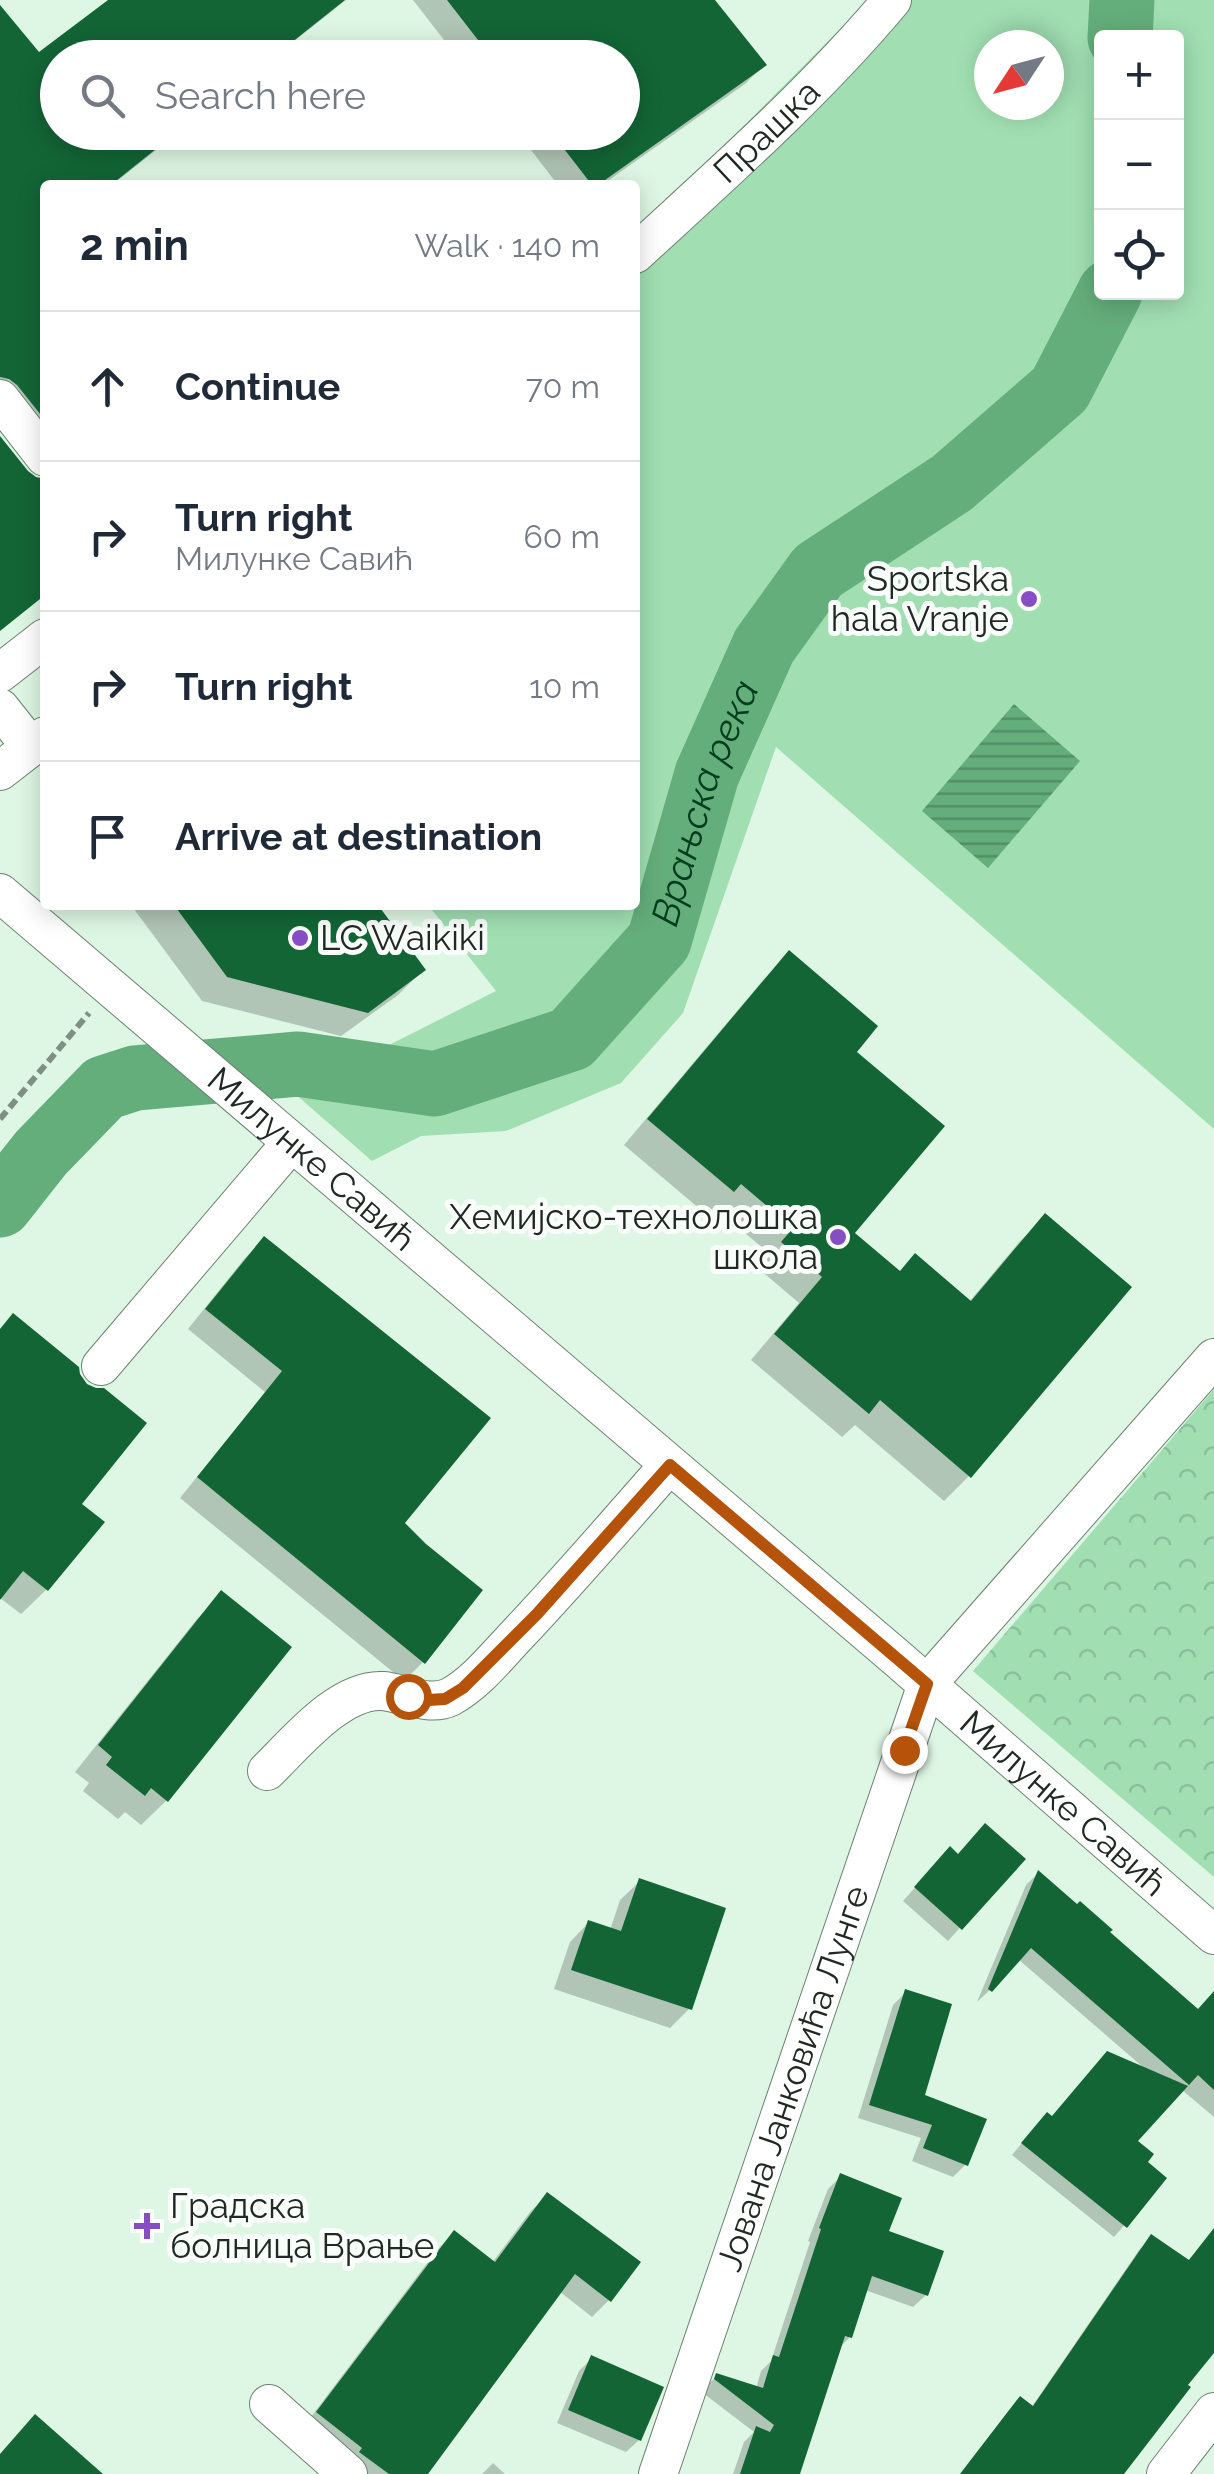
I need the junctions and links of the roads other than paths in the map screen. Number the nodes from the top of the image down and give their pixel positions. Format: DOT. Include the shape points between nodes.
graph roads {
  1 [pos="892,0"];
  2 [pos="640,249"];
  3 [pos="0,398"];
  4 [pos="40,450"];
  5 [pos="40,642"];
  6 [pos="0,673"];
  7 [pos="0,708"];
  8 [pos="38,742"];
  9 [pos="0,771"];
  10 [pos="0,893"];
  11 [pos="292,1144"];
  12 [pos="1214,1358"];
  13 [pos="102,1366"];
  14 [pos="670,1465"];
  15 [pos="927,1684"];
  16 [pos="267,1771"];
  17 [pos="1214,1935"];
  18 [pos="268,2404"];
  19 [pos="1214,2412"];
  20 [pos="348,2474"];
  21 [pos="658,2474"];
  22 [pos="1166,2474"];
  1 -- 2 [label="street, Прашка"];
  3 -- 4 [label="street"];
  5 -- 6 [label="street"];
  7 -- 8 [label="street"];
  8 -- 9 [label="street"];
  10 -- 11 [label="street, Милунке Савић"];
  11 -- 13 [label="street"];
  11 -- 14 [label="street, Милунке Савић"];
  12 -- 15 [label="street"];
  14 -- 15 [label="street, Милунке Савић"];
  14 -- 16 [label="street" via="463,1688 445,1699 379,1690 351,1697"];
  15 -- 17 [label="street, Милунке Савић"];
  15 -- 21 [label="street, Јована Јанковића Лунге"];
  18 -- 20 [label="street"];
  19 -- 22 [label="street"];
}
